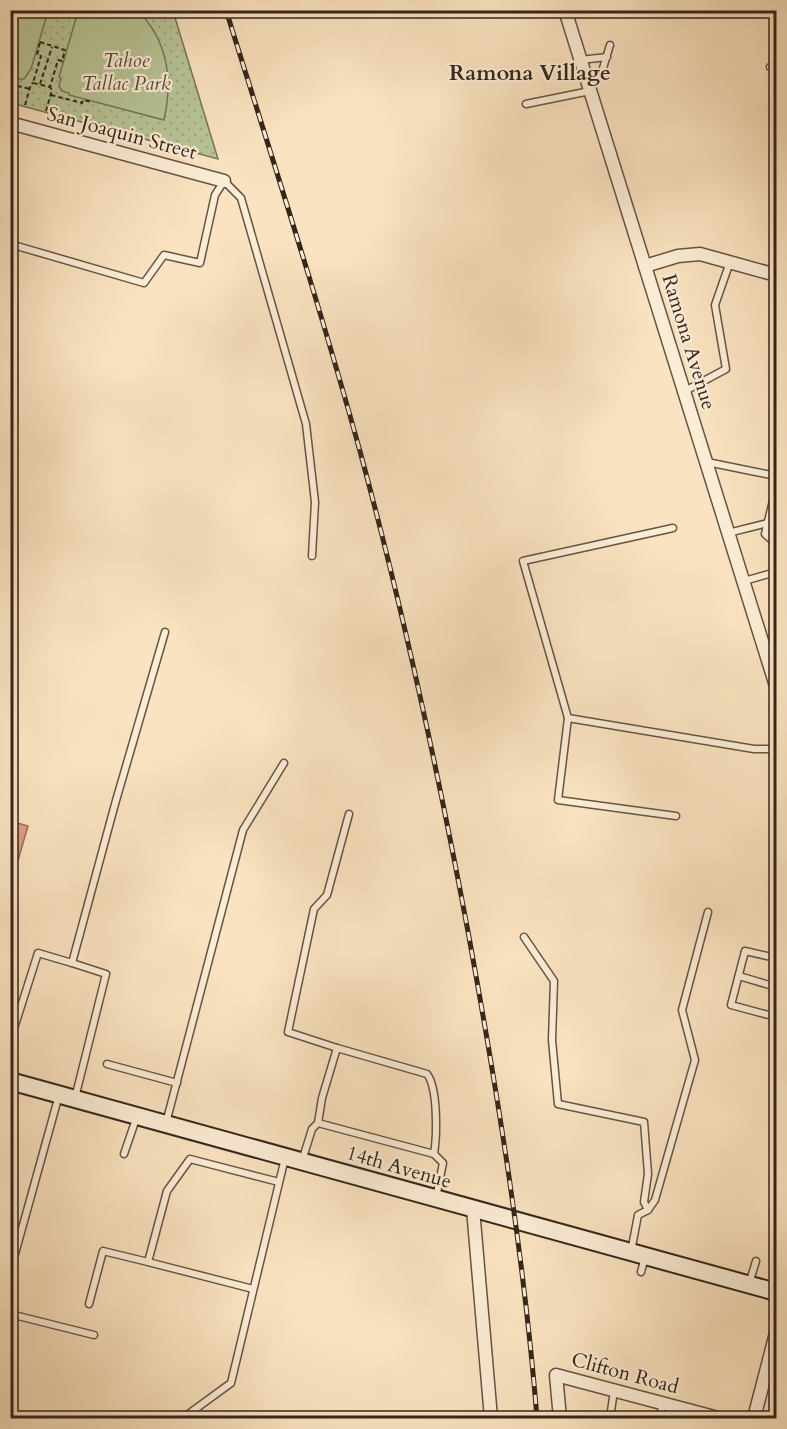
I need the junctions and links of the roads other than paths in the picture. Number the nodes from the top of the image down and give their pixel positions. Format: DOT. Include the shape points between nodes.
graph roads {
  1 [pos="565,10"];
  2 [pos="610,45"];
  3 [pos="607,57"];
  4 [pos="580,60"];
  5 [pos="603,68"];
  6 [pos="590,91"];
  7 [pos="526,104"];
  8 [pos="10,123"];
  9 [pos="224,181"];
  10 [pos="10,244"];
  11 [pos="730,261"];
  12 [pos="645,266"];
  13 [pos="777,275"];
  14 [pos="684,391"];
  15 [pos="706,462"];
  16 [pos="777,476"];
  17 [pos="777,488"];
  18 [pos="768,523"];
  19 [pos="674,528"];
  20 [pos="728,533"];
  21 [pos="777,544"];
  22 [pos="312,556"];
  23 [pos="777,572"];
  24 [pos="744,581"];
  25 [pos="165,632"];
  26 [pos="777,686"];
  27 [pos="567,718"];
  28 [pos="777,749"];
  29 [pos="284,763"];
  30 [pos="349,814"];
  31 [pos="676,816"];
  32 [pos="708,912"];
  33 [pos="524,937"];
  34 [pos="777,958"];
  35 [pos="72,963"];
  36 [pos="739,976"];
  37 [pos="777,987"];
  38 [pos="777,1017"];
  39 [pos="10,1041"];
  40 [pos="337,1048"];
  41 [pos="107,1064"];
  42 [pos="10,1081"];
  43 [pos="177,1083"];
  44 [pos="67,1096"];
  45 [pos="137,1116"];
  46 [pos="318,1123"];
  47 [pos="166,1124"];
  48 [pos="124,1154"];
  49 [pos="434,1154"];
  50 [pos="285,1157"];
  51 [pos="302,1162"];
  52 [pos="279,1182"];
  53 [pos="436,1199"];
  54 [pos="473,1209"];
  55 [pos="648,1210"];
  56 [pos="639,1260"];
  57 [pos="756,1261"];
  58 [pos="148,1262"];
  59 [pos="10,1272"];
  60 [pos="749,1285"];
  61 [pos="253,1289"];
  62 [pos="777,1292"];
  63 [pos="89,1304"];
  64 [pos="10,1314"];
  65 [pos="777,1333"];
  66 [pos="94,1335"];
  67 [pos="614,1391"];
  68 [pos="663,1404"];
  69 [pos="611,1411"];
  70 [pos="683,1414"];
  71 [pos="713,1418"];
  72 [pos="183,1419"];
  73 [pos="491,1419"];
  74 [pos="560,1419"];
  75 [pos="659,1419"];
  76 [pos="754,1419"];
  1 -- 4 [label="street, Ramona Avenue"];
  2 -- 3 [label="lane"];
  3 -- 4 [label="lane"];
  3 -- 5 [label="lane"];
  4 -- 6 [label="street, Ramona Avenue"];
  6 -- 7 [label="lane"];
  6 -- 12 [label="street, Ramona Avenue"];
  8 -- 9 [label="street, San Joaquin Street"];
  9 -- 10 [label="lane" via="215,195 200,263 164,255 144,283"];
  9 -- 22 [label="lane" via="241,198 306,424 315,502"];
  11 -- 12 [label="street" via="689,254"];
  11 -- 13 [label="street"];
  11 -- 14 [label="lane" via="715,305 726,369"];
  12 -- 14 [label="street, Ramona Avenue"];
  14 -- 15 [label="street, Ramona Avenue"];
  15 -- 16 [label="lane"];
  15 -- 20 [label="street, Ramona Avenue"];
  17 -- 18 [label="lane"];
  18 -- 20 [label="lane"];
  18 -- 21 [label="lane" via="765,534"];
  19 -- 27 [label="lane" via="523,561"];
  20 -- 24 [label="street, Ramona Avenue"];
  23 -- 24 [label="lane"];
  24 -- 26 [label="street, Ramona Avenue"];
  25 -- 35 [label="lane"];
  27 -- 28 [label="lane" via="754,749"];
  27 -- 31 [label="lane" via="558,800"];
  29 -- 43 [label="lane" via="243,830"];
  30 -- 40 [label="lane" via="327,895 314,909 288,1032"];
  32 -- 55 [label="lane" via="682,1010 695,1060 655,1200"];
  33 -- 55 [label="lane" via="554,981 552,1040 558,1104 644,1122 648,1174 644,1202"];
  34 -- 36 [label="lane" via="745,951"];
  35 -- 39 [label="lane" via="38,953"];
  35 -- 44 [label="lane" via="106,974"];
  36 -- 37 [label="lane"];
  36 -- 38 [label="lane" via="731,1005"];
  40 -- 46 [label="lane"];
  40 -- 49 [label="lane" via="426,1074 433,1087"];
  41 -- 43 [label="lane"];
  42 -- 44 [label="main road, 14th Avenue"];
  43 -- 47 [label="lane"];
  44 -- 45 [label="main road, 14th Avenue"];
  44 -- 59 [label="lane"];
  45 -- 47 [label="main road, 14th Avenue"];
  45 -- 48 [label="lane"];
  46 -- 49 [label="lane"];
  46 -- 51 [label="lane" via="312,1129"];
  47 -- 50 [label="main road, 14th Avenue"];
  49 -- 53 [label="lane" via="443,1163"];
  50 -- 51 [label="main road, 14th Avenue"];
  50 -- 52 [label="lane"];
  51 -- 53 [label="main road, 14th Avenue"];
  52 -- 58 [label="lane" via="190,1159 167,1191"];
  52 -- 61 [label="lane"];
  53 -- 54 [label="main road, 14th Avenue"];
  54 -- 56 [label="main road, 14th Avenue"];
  54 -- 73 [label="street"];
  55 -- 56 [label="lane" via="638,1215"];
  56 -- 60 [label="main road, 14th Avenue"];
  57 -- 60 [label="lane"];
  58 -- 61 [label="lane"];
  58 -- 63 [label="lane" via="103,1251"];
  60 -- 62 [label="main road, 14th Avenue"];
  61 -- 72 [label="lane" via="231,1383"];
  64 -- 66 [label="lane"];
  65 -- 76 [label="street"];
  67 -- 68 [label="street, Clifton Road"];
  67 -- 69 [label="lane"];
  67 -- 74 [label="street, Clifton Road" via="556,1375"];
  68 -- 70 [label="street, Clifton Road"];
  68 -- 75 [label="lane"];
  70 -- 71 [label="street, Clifton Road"];
}
